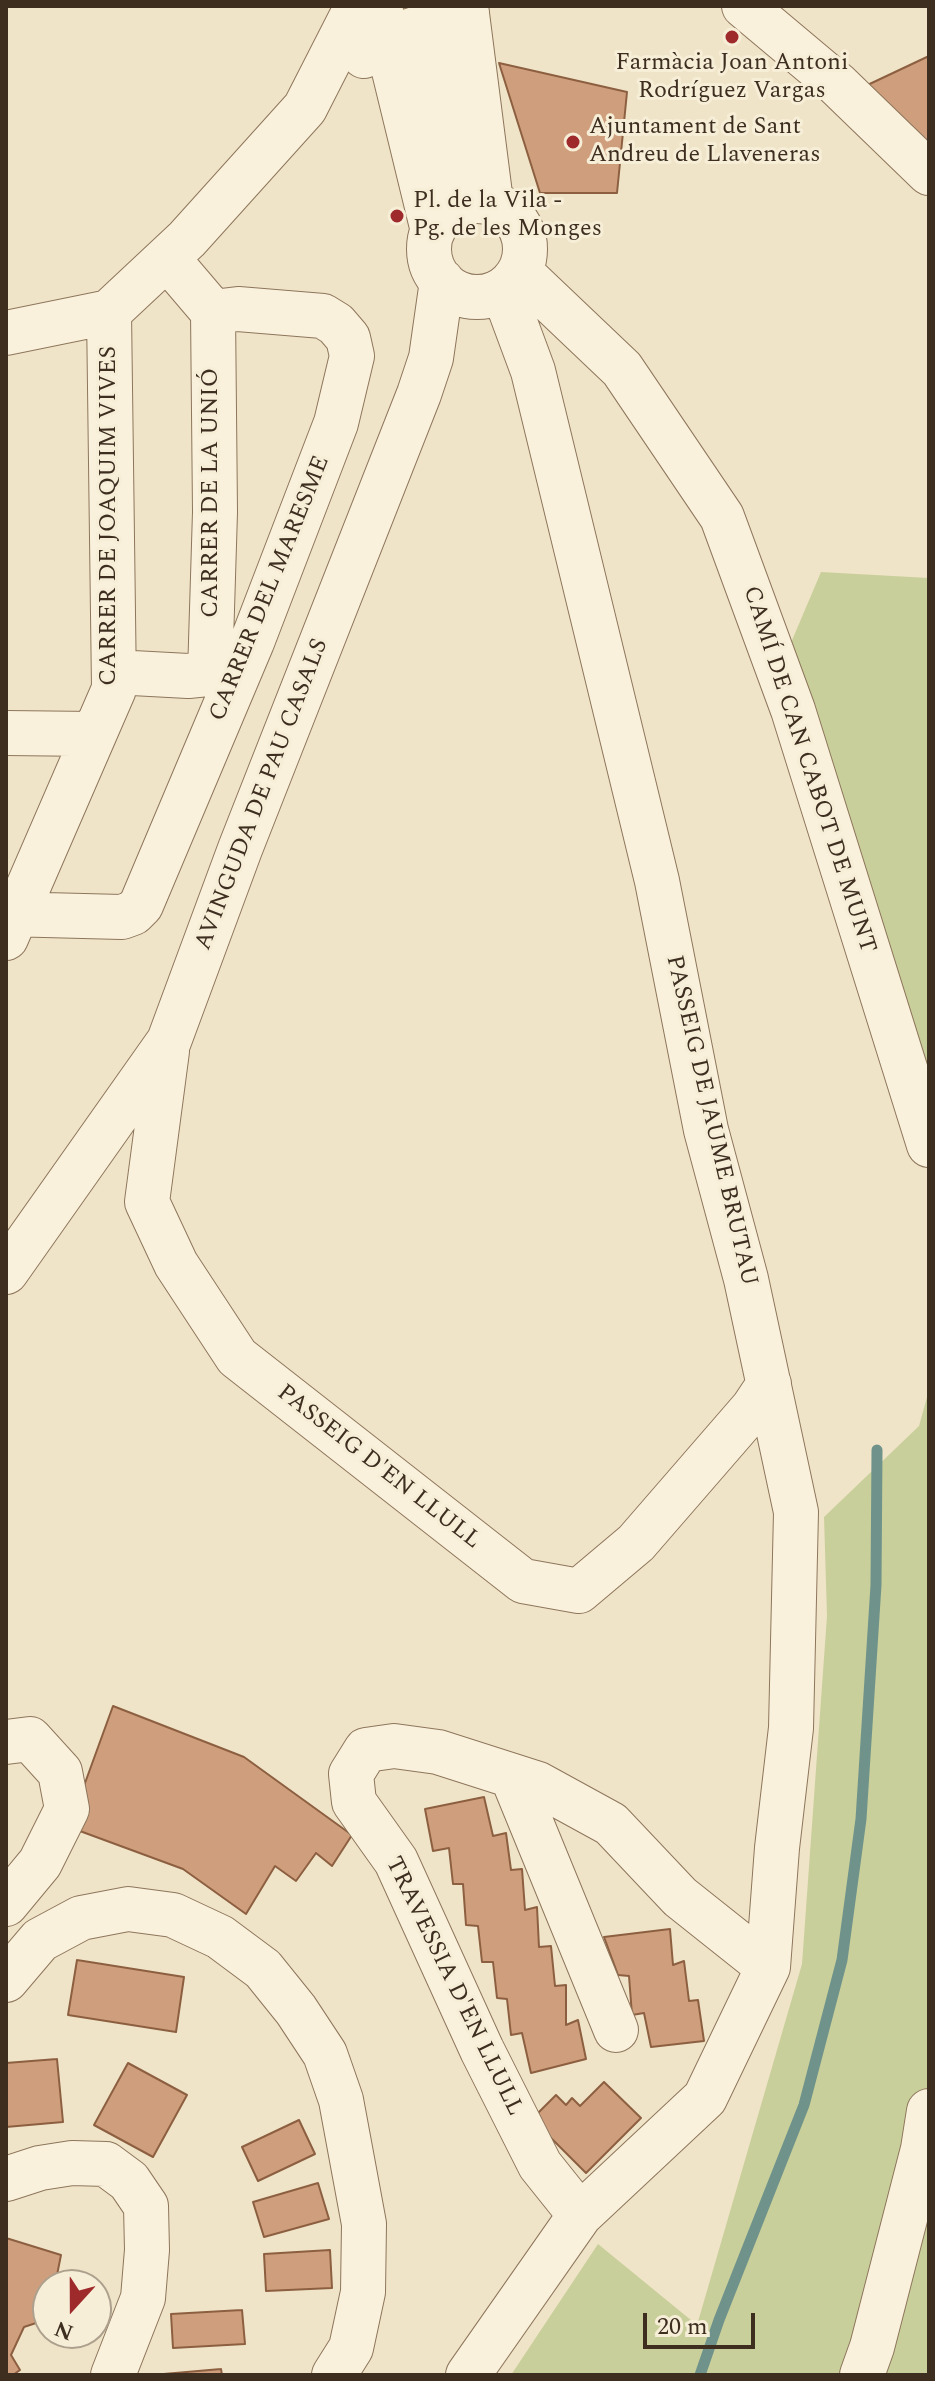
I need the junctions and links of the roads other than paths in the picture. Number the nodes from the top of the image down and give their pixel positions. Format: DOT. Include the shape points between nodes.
graph roads {
  1 [pos="357,6"];
  2 [pos="753,7"];
  3 [pos="467,9"];
  4 [pos="397,28"];
  5 [pos="305,108"];
  6 [pos="929,173"];
  7 [pos="474,193"];
  8 [pos="433,231"];
  9 [pos="167,258"];
  10 [pos="442,281"];
  11 [pos="512,281"];
  12 [pos="109,312"];
  13 [pos="213,312"];
  14 [pos="6,333"];
  15 [pos="114,672"];
  16 [pos="225,672"];
  17 [pos="6,733"];
  18 [pos="94,734"];
  19 [pos="9,922"];
  20 [pos="169,1041"];
  21 [pos="929,1145"];
  22 [pos="6,1272"];
  23 [pos="769,1384"];
  24 [pos="6,1742"];
  25 [pos="512,1776"];
  26 [pos="6,1904"];
  27 [pos="768,1967"];
  28 [pos="6,1980"];
  29 [pos="616,2030"];
  30 [pos="929,2111"];
  31 [pos="6,2179"];
  32 [pos="580,2215"];
  33 [pos="113,2375"];
  34 [pos="334,2375"];
  35 [pos="468,2375"];
  36 [pos="862,2375"];
  1 -- 5 [label="street"];
  2 -- 6 [label="street"];
  3 -- 4 [label="street"];
  3 -- 7 [label="street"];
  4 -- 5 [label="street"];
  4 -- 7 [label="street" via="446,149"];
  4 -- 8 [label="street"];
  5 -- 9 [label="street"];
  7 -- 8 [label="street" via="476,200 456,205"];
  7 -- 11 [label="street" via="515,217 525,238"];
  8 -- 10 [label="street" via="429,252"];
  9 -- 12 [label="street"];
  9 -- 13 [label="street"];
  10 -- 11 [label="street" via="472,297 493,295"];
  10 -- 20 [label="street, AVINGUDA DE PAU CASALS" via="431,358 419,394"];
  11 -- 21 [label="street, CAMÍ DE CAN CABOT DE MUNT" via="622,369 722,517 793,710"];
  11 -- 23 [label="street, PASSEIG DE JAUME BRUTAU" via="657,881 706,1130"];
  12 -- 14 [label="street"];
  12 -- 15 [label="street, CARRER DE JOAQUIM VIVES"];
  13 -- 16 [label="street, CARRER DE LA UNIÓ" via="215,512"];
  13 -- 16 [label="street, CARRER DEL MARESME" via="323,316 348,338 352,356 336,423"];
  15 -- 16 [label="street"];
  15 -- 18 [label="street, CARRER DE JOAQUIM VIVES" via="114,689"];
  16 -- 19 [label="street, CARRER DEL MARESME" via="141,905 122,917"];
  17 -- 18 [label="street"];
  18 -- 19 [label="street, CARRER DE JOAQUIM VIVES"];
  20 -- 22 [label="street, AVINGUDA DE PAU CASALS"];
  20 -- 23 [label="street, PASSEIG D'EN LLULL" via="147,1202 176,1264 237,1357 523,1581 579,1591 636,1543"];
  23 -- 27 [label="street, PASSEIG DE JAUME BRUTAU" via="796,1512 791,1728"];
  24 -- 26 [label="street" via="30,1739 60,1772 67,1809 40,1863"];
  25 -- 27 [label="street, TRAVESSIA D'EN LLULL" via="538,1784 611,1824 680,1897"];
  25 -- 29 [label="street"];
  25 -- 32 [label="street, TRAVESSIA D'EN LLULL" via="438,1752 394,1746 366,1750 351,1774 354,1802 396,1861 540,2165"];
  27 -- 32 [label="street" via="705,2098"];
  28 -- 34 [label="street" via="40,1940 81,1918 128,1909 173,1915 220,1937 263,1969 325,2054 341,2100 364,2224 363,2292 351,2348"];
  30 -- 36 [label="street"];
  31 -- 33 [label="street" via="72,2163 106,2164 129,2181 146,2206 143,2298"];
  32 -- 35 [label="street"];
}
